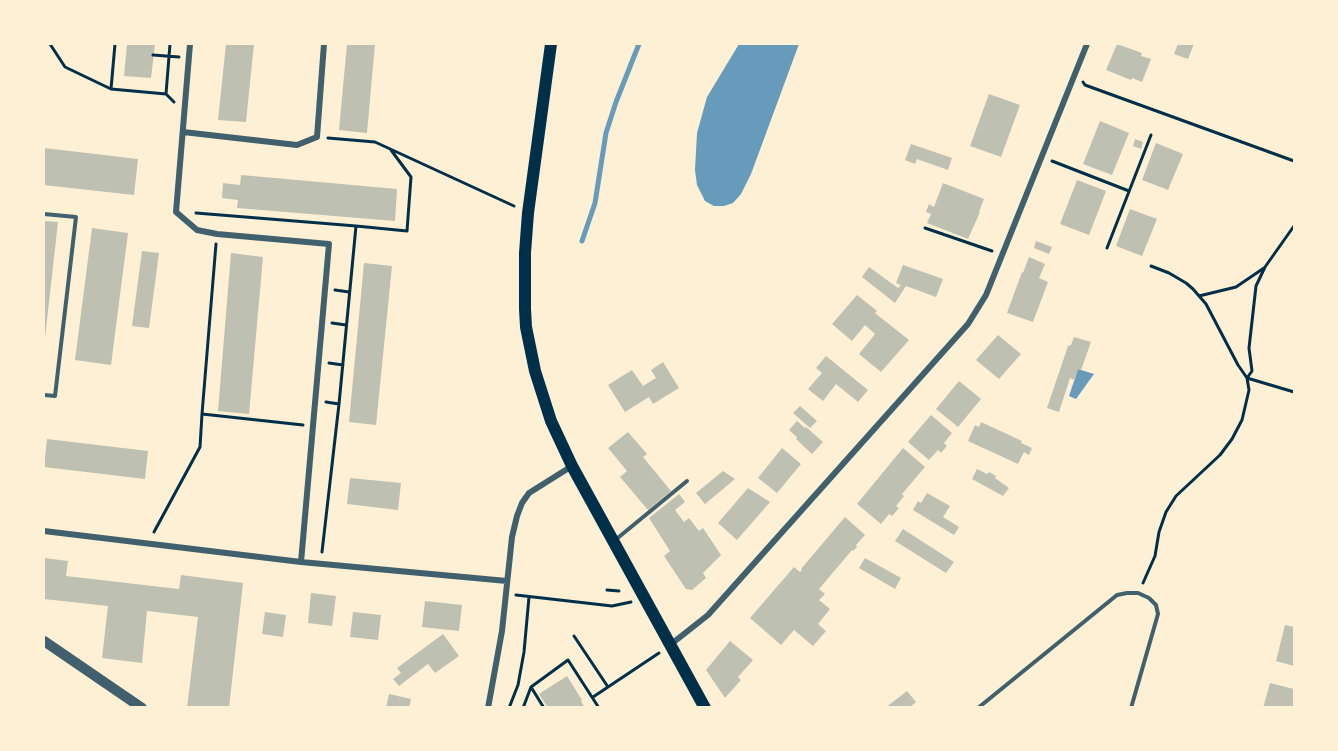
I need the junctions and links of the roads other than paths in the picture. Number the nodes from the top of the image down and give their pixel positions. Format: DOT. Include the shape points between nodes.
graph roads {
  1 [pos="190,44"];
  2 [pos="324,44"];
  3 [pos="551,44"];
  4 [pos="1087,44"];
  5 [pos="183,132"];
  6 [pos="44,214"];
  7 [pos="44,395"];
  8 [pos="572,466"];
  9 [pos="687,481"];
  10 [pos="44,531"];
  11 [pos="614,542"];
  12 [pos="301,562"];
  13 [pos="507,581"];
  14 [pos="44,641"];
  15 [pos="670,645"];
  16 [pos="142,708"];
  17 [pos="488,708"];
  18 [pos="705,708"];
  19 [pos="978,708"];
  20 [pos="1131,708"];
  1 -- 5 [label="street"];
  2 -- 5 [label="street" via="317,136 297,145"];
  3 -- 8 [label="main road" via="528,213 525,309 535,371 551,421"];
  4 -- 15 [label="street" via="977,310 957,338 708,615"];
  5 -- 12 [label="street" via="176,212 197,230 329,244"];
  6 -- 7 [label="lane" via="76,218 55,396"];
  8 -- 11 [label="main road"];
  8 -- 13 [label="street" via="534,489 522,503"];
  9 -- 11 [label="lane"];
  10 -- 12 [label="street"];
  11 -- 15 [label="main road"];
  12 -- 13 [label="street"];
  13 -- 17 [label="street"];
  14 -- 16 [label="street"];
  15 -- 18 [label="main road"];
  19 -- 20 [label="lane" via="1116,595 1138,593 1156,605 1158,614"];
}
